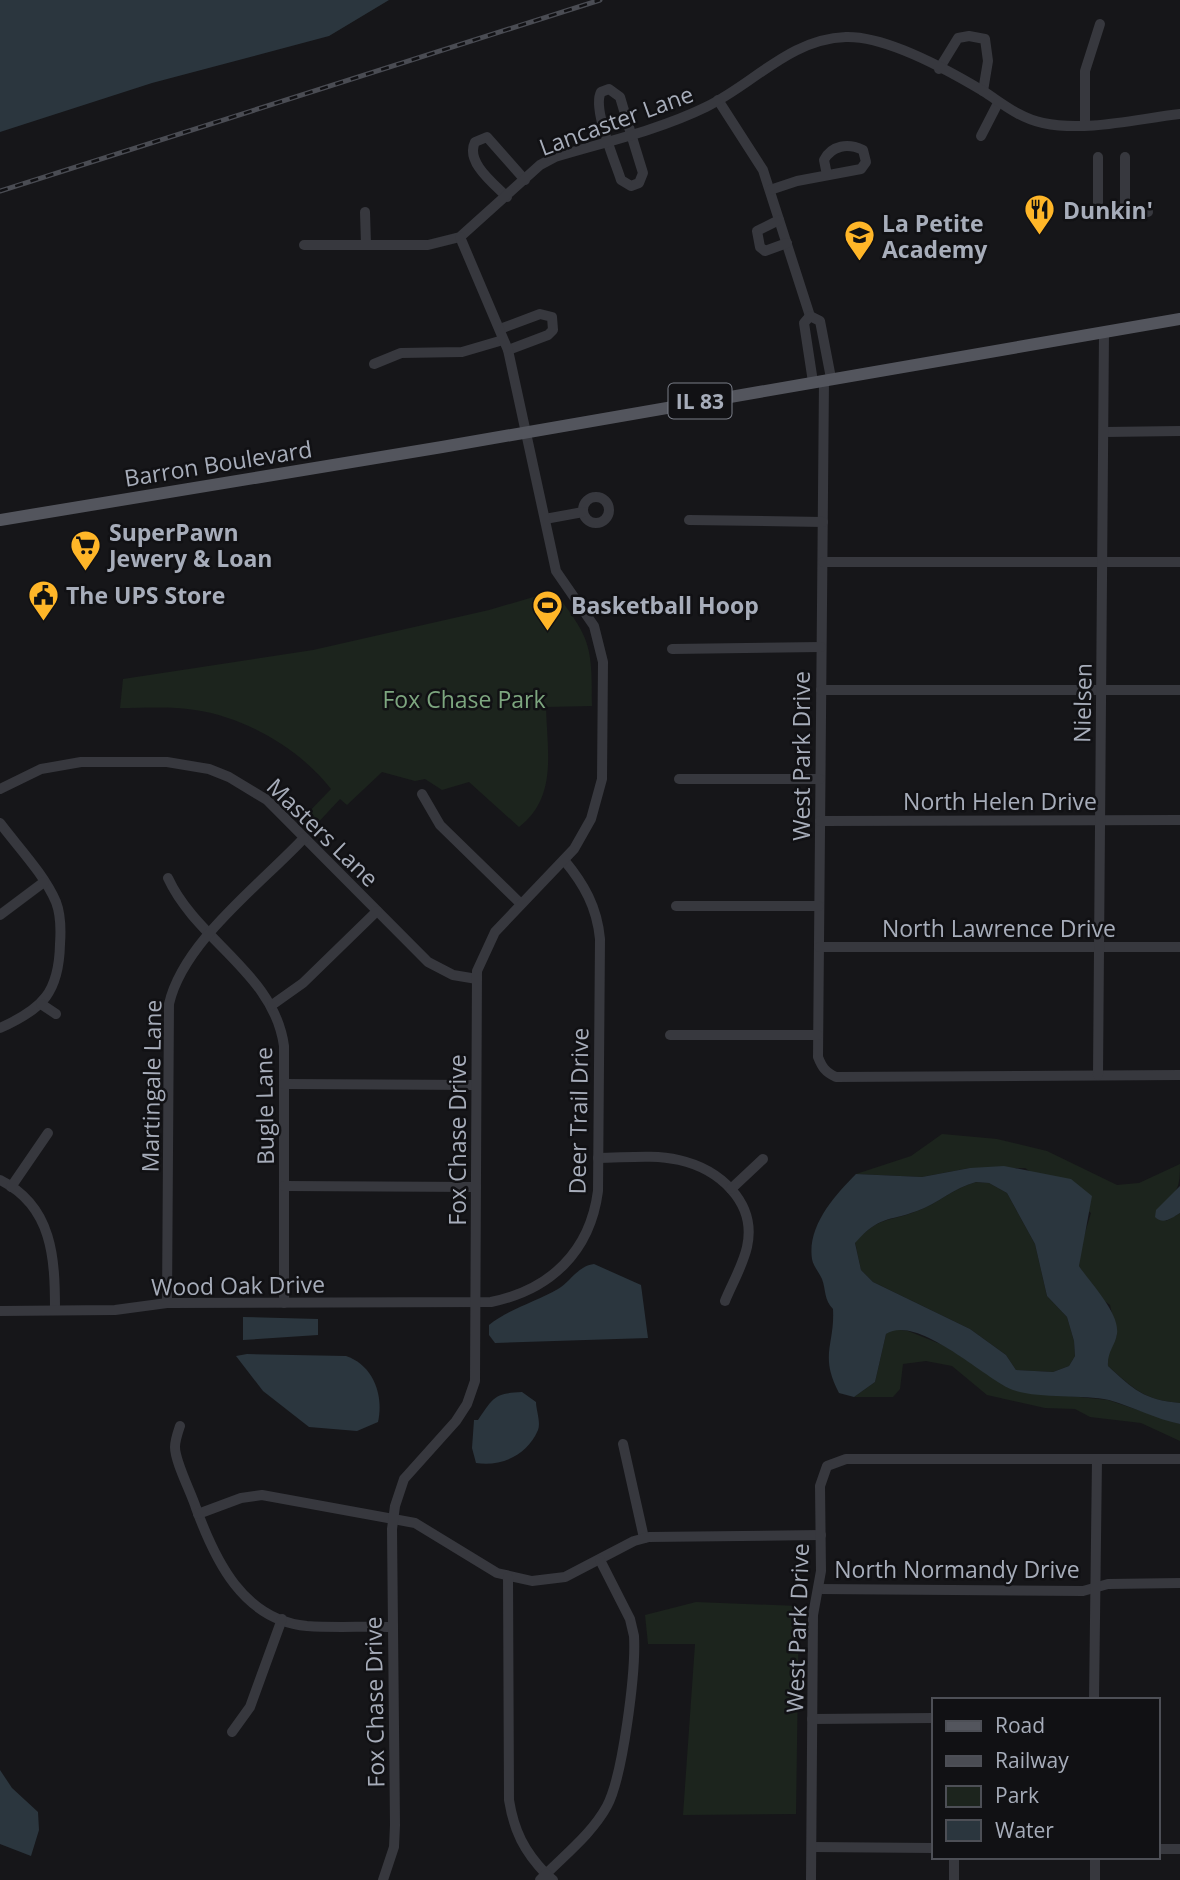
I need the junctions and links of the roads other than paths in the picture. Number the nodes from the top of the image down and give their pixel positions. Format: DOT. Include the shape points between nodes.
graph roads {
  1 [pos="1100,24"];
  2 [pos="939,69"];
  3 [pos="983,91"];
  4 [pos="718,100"];
  5 [pos="998,103"];
  6 [pos="1180,114"];
  7 [pos="1085,125"];
  8 [pos="631,134"];
  9 [pos="981,135"];
  10 [pos="609,141"];
  11 [pos="1098,157"];
  12 [pos="1125,157"];
  13 [pos="827,175"];
  14 [pos="525,180"];
  15 [pos="770,190"];
  16 [pos="507,197"];
  17 [pos="365,212"];
  18 [pos="1125,212"];
  19 [pos="1148,212"];
  20 [pos="779,220"];
  21 [pos="460,237"];
  22 [pos="787,243"];
  23 [pos="304,245"];
  24 [pos="366,245"];
  25 [pos="810,316"];
  26 [pos="1180,318"];
  27 [pos="1104,332"];
  28 [pos="502,334"];
  29 [pos="508,350"];
  30 [pos="374,364"];
  31 [pos="823,380"];
  32 [pos="527,431"];
  33 [pos="1105,432"];
  34 [pos="1180,432"];
  35 [pos="583,512"];
  36 [pos="545,519"];
  37 [pos="0,520"];
  38 [pos="689,520"];
  39 [pos="823,522"];
  40 [pos="823,562"];
  41 [pos="1105,562"];
  42 [pos="1180,562"];
  43 [pos="821,647"];
  44 [pos="672,649"];
  45 [pos="821,690"];
  46 [pos="1101,690"];
  47 [pos="1180,690"];
  48 [pos="679,779"];
  49 [pos="820,779"];
  50 [pos="0,789"];
  51 [pos="422,794"];
  52 [pos="1100,820"];
  53 [pos="1180,820"];
  54 [pos="820,821"];
  55 [pos="0,823"];
  56 [pos="304,838"];
  57 [pos="564,860"];
  58 [pos="168,878"];
  59 [pos="44,882"];
  60 [pos="521,904"];
  61 [pos="676,906"];
  62 [pos="819,906"];
  63 [pos="377,911"];
  64 [pos="0,915"];
  65 [pos="210,934"];
  66 [pos="819,947"];
  67 [pos="1099,947"];
  68 [pos="1180,947"];
  69 [pos="477,979"];
  70 [pos="41,1004"];
  71 [pos="272,1005"];
  72 [pos="56,1014"];
  73 [pos="0,1028"];
  74 [pos="670,1035"];
  75 [pos="818,1035"];
  76 [pos="1098,1075"];
  77 [pos="1180,1075"];
  78 [pos="284,1084"];
  79 [pos="476,1085"];
  80 [pos="48,1133"];
  81 [pos="598,1158"];
  82 [pos="762,1159"];
  83 [pos="0,1180"];
  84 [pos="284,1186"];
  85 [pos="476,1186"];
  86 [pos="11,1187"];
  87 [pos="731,1189"];
  88 [pos="725,1301"];
  89 [pos="476,1302"];
  90 [pos="167,1303"];
  91 [pos="284,1303"];
  92 [pos="55,1310"];
  93 [pos="0,1311"];
  94 [pos="180,1426"];
  95 [pos="623,1444"];
  96 [pos="1097,1459"];
  97 [pos="1180,1459"];
  98 [pos="198,1514"];
  99 [pos="394,1517"];
  100 [pos="821,1535"];
  101 [pos="644,1538"];
  102 [pos="600,1560"];
  103 [pos="508,1577"];
  104 [pos="1180,1583"];
  105 [pos="1095,1586"];
  106 [pos="818,1589"];
  107 [pos="282,1619"];
  108 [pos="393,1627"];
  109 [pos="1094,1698"];
  110 [pos="812,1718"];
  111 [pos="932,1718"];
  112 [pos="232,1732"];
  113 [pos="812,1847"];
  114 [pos="932,1848"];
  115 [pos="1159,1849"];
  116 [pos="1180,1849"];
  117 [pos="954,1859"];
  118 [pos="1095,1859"];
  119 [pos="546,1878"];
  120 [pos="383,1880"];
  121 [pos="811,1880"];
  122 [pos="954,1880"];
  123 [pos="1095,1880"];
  1 -- 7 [label="street" via="1085,71"];
  2 -- 3 [label="street, Lancaster Lane"];
  2 -- 3 [label="street" via="958,38 985,39 988,61"];
  2 -- 4 [label="street, Lancaster Lane" via="875,41 847,37 817,40"];
  3 -- 5 [label="street, Lancaster Lane"];
  4 -- 8 [label="street, Lancaster Lane"];
  4 -- 15 [label="street" via="757,156"];
  5 -- 7 [label="street, Lancaster Lane" via="1042,123"];
  5 -- 9 [label="street"];
  6 -- 7 [label="street, Lancaster Lane"];
  8 -- 10 [label="street, Lancaster Lane"];
  8 -- 10 [label="street" via="616,91 601,92 598,104"];
  8 -- 10 [label="street" via="643,173 639,183 631,186 621,180"];
  10 -- 14 [label="street, Lancaster Lane" via="555,157"];
  11 -- 18 [label="street" via="1098,212"];
  12 -- 18 [label="street"];
  13 -- 15 [label="street"];
  14 -- 16 [label="street, Lancaster Lane"];
  14 -- 16 [label="street" via="492,140 487,137 475,142 473,155 483,173"];
  15 -- 20 [label="street"];
  16 -- 21 [label="street, Lancaster Lane"];
  17 -- 24 [label="street"];
  18 -- 19 [label="street"];
  20 -- 22 [label="street"];
  20 -- 22 [label="street" via="757,231 760,247 765,251"];
  21 -- 24 [label="street, Lancaster Lane" via="428,245"];
  21 -- 28 [label="street, Fox Chase Drive"];
  22 -- 25 [label="street"];
  23 -- 24 [label="street, Lancaster Lane"];
  25 -- 31 [label="street" via="804,323"];
  25 -- 31 [label="street" via="820,321"];
  26 -- 27 [label="main road, IL 83"];
  27 -- 31 [label="main road, IL 83"];
  27 -- 33 [label="street, Nielsen"];
  28 -- 29 [label="street, Fox Chase Drive"];
  28 -- 29 [label="street" via="540,314 552,317 553,330 548,335"];
  28 -- 30 [label="street" via="462,352 401,353"];
  29 -- 32 [label="street, Fox Chase Drive"];
  31 -- 32 [label="main road, IL 83"];
  31 -- 39 [label="street, West Park Drive"];
  32 -- 36 [label="street, Fox Chase Drive"];
  32 -- 37 [label="main road, Barron Boulevard / IL 83"];
  33 -- 34 [label="street"];
  33 -- 41 [label="street, Nielsen"];
  35 -- 36 [label="street"];
  36 -- 57 [label="street, Fox Chase Drive" via="556,571 594,626 603,662 600,794 584,835"];
  38 -- 39 [label="street"];
  39 -- 40 [label="street, West Park Drive"];
  40 -- 41 [label="street"];
  40 -- 43 [label="street, West Park Drive"];
  41 -- 42 [label="street"];
  41 -- 46 [label="street, Nielsen"];
  43 -- 44 [label="street"];
  43 -- 45 [label="street, West Park Drive"];
  45 -- 46 [label="street"];
  45 -- 49 [label="street, West Park Drive"];
  46 -- 47 [label="street"];
  46 -- 52 [label="street, Nielsen"];
  48 -- 49 [label="street"];
  49 -- 54 [label="street, West Park Drive"];
  50 -- 56 [label="street, Masters Lane" via="20,777 65,763 189,764 248,786"];
  51 -- 60 [label="street" via="440,825"];
  52 -- 53 [label="street, North Helen Drive"];
  52 -- 54 [label="street, North Helen Drive"];
  52 -- 67 [label="street, Nielsen"];
  54 -- 62 [label="street, West Park Drive"];
  55 -- 59 [label="street"];
  56 -- 63 [label="street, Masters Lane"];
  56 -- 65 [label="street, Martingale Lane"];
  57 -- 60 [label="street, Fox Chase Drive"];
  57 -- 81 [label="street, Deer Trail Drive" via="586,890 600,939"];
  58 -- 65 [label="street, Bugle Lane" via="177,898"];
  59 -- 64 [label="street"];
  59 -- 70 [label="street" via="59,913 60,965"];
  60 -- 69 [label="street, Fox Chase Drive" via="487,944"];
  61 -- 62 [label="street"];
  62 -- 66 [label="street, West Park Drive"];
  63 -- 69 [label="street, Masters Lane" via="428,962 453,975"];
  63 -- 71 [label="street" via="303,984"];
  65 -- 71 [label="street, Bugle Lane"];
  65 -- 90 [label="street, Martingale Lane" via="186,960 169,1004"];
  66 -- 67 [label="street, North Lawrence Drive"];
  66 -- 75 [label="street, West Park Drive"];
  67 -- 68 [label="street, North Lawrence Drive"];
  67 -- 76 [label="street, Nielsen"];
  69 -- 79 [label="street, Fox Chase Drive"];
  70 -- 72 [label="street"];
  70 -- 73 [label="street"];
  71 -- 78 [label="street, Bugle Lane" via="282,1034"];
  74 -- 75 [label="street"];
  75 -- 76 [label="street, West Park Drive" via="818,1057 826,1072 836,1077"];
  76 -- 77 [label="street"];
  78 -- 79 [label="street"];
  78 -- 84 [label="street, Bugle Lane"];
  79 -- 85 [label="street, Fox Chase Drive"];
  80 -- 86 [label="street"];
  81 -- 87 [label="street" via="678,1160 709,1172"];
  81 -- 89 [label="street, Deer Trail Drive" via="593,1221 568,1262 526,1293"];
  82 -- 87 [label="street"];
  83 -- 86 [label="street"];
  84 -- 85 [label="street"];
  84 -- 91 [label="street, Bugle Lane"];
  85 -- 89 [label="street, Fox Chase Drive"];
  86 -- 92 [label="street" via="34,1208 48,1234 55,1265"];
  87 -- 88 [label="street" via="744,1207 749,1233"];
  89 -- 91 [label="street, Wood Oak Drive"];
  89 -- 99 [label="street, Fox Chase Drive" via="476,1364 467,1404 404,1479"];
  90 -- 91 [label="street, Wood Oak Drive"];
  90 -- 92 [label="street, Wood Oak Drive" via="115,1310"];
  92 -- 93 [label="street, Wood Oak Drive"];
  94 -- 98 [label="street" via="175,1448"];
  95 -- 101 [label="street"];
  96 -- 97 [label="street"];
  96 -- 100 [label="street, West Park Drive" via="846,1459 827,1466 820,1486"];
  96 -- 105 [label="street"];
  98 -- 99 [label="street" via="262,1495"];
  98 -- 107 [label="street" via="225,1575 243,1595"];
  99 -- 103 [label="street" via="425,1528"];
  99 -- 108 [label="street, Fox Chase Drive"];
  100 -- 101 [label="street"];
  100 -- 106 [label="street, West Park Drive"];
  101 -- 102 [label="street"];
  102 -- 103 [label="street" via="552,1580"];
  102 -- 119 [label="street" via="634,1636 619,1772 595,1823"];
  103 -- 119 [label="street" via="509,1800 522,1847"];
  104 -- 105 [label="street, North Normandy Drive"];
  105 -- 106 [label="street, North Normandy Drive" via="1083,1591"];
  105 -- 109 [label="street"];
  106 -- 110 [label="street, West Park Drive" via="813,1615"];
  107 -- 108 [label="street" via="306,1626"];
  107 -- 112 [label="street" via="250,1707"];
  108 -- 120 [label="street, Fox Chase Drive" via="395,1825 394,1847"];
  110 -- 111 [label="street"];
  110 -- 113 [label="street, West Park Drive"];
  113 -- 114 [label="street"];
  113 -- 121 [label="street, West Park Drive"];
  115 -- 116 [label="street"];
  117 -- 122 [label="street"];
  118 -- 123 [label="street"];
}
